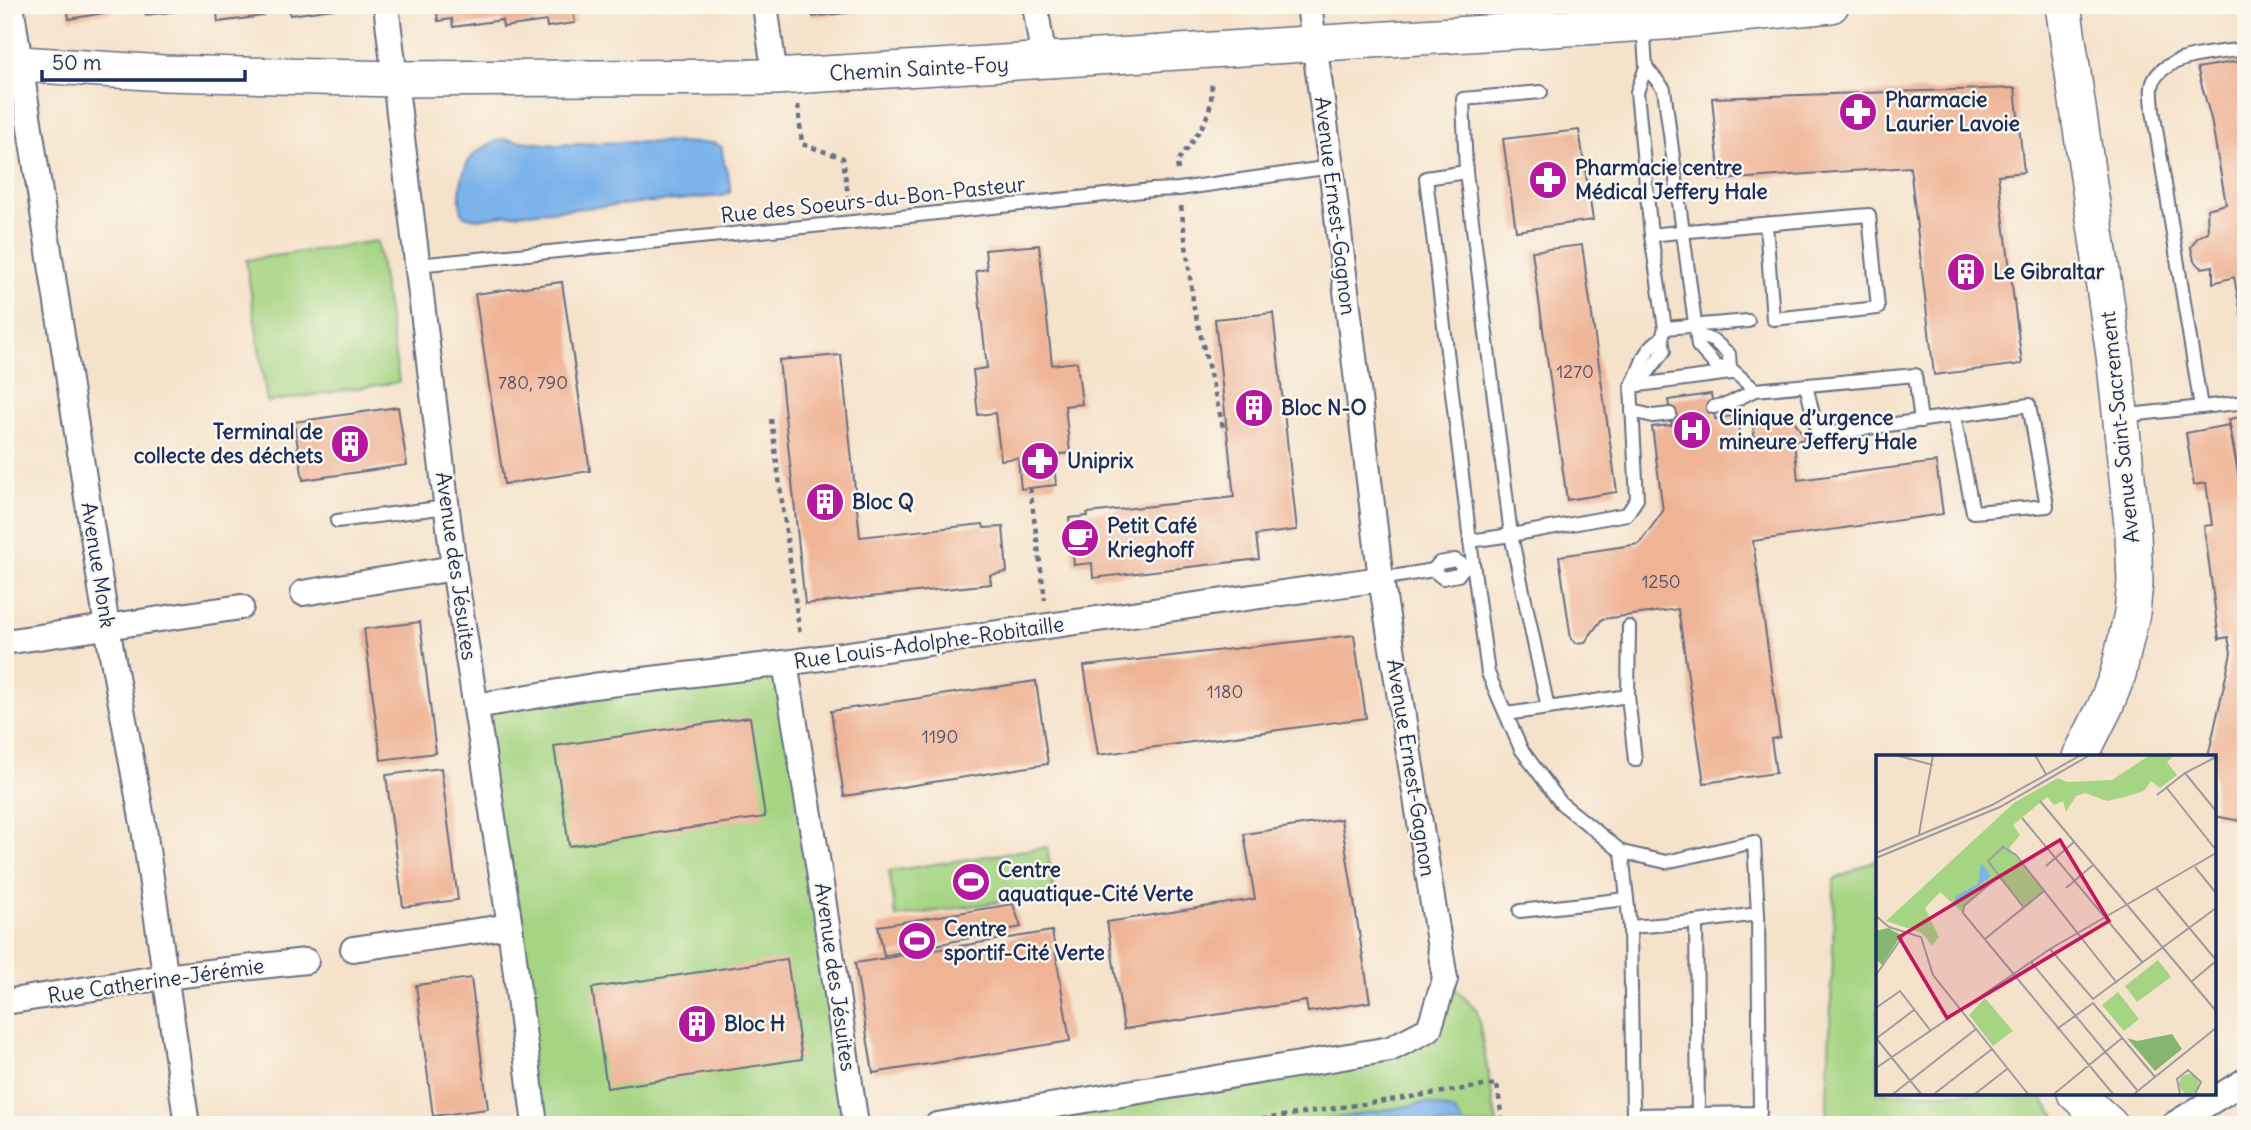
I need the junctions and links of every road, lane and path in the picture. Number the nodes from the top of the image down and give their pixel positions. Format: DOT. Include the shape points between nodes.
graph roads {
  1 [pos="11,5"];
  2 [pos="386,5"];
  3 [pos="765,5"];
  4 [pos="1035,5"];
  5 [pos="1310,5"];
  6 [pos="1831,5"];
  7 [pos="2063,5"];
  8 [pos="1741,9"];
  9 [pos="1643,23"];
  10 [pos="1315,43"];
  11 [pos="2246,49"];
  12 [pos="1208,51"];
  13 [pos="1044,61"];
  14 [pos="13,63"];
  15 [pos="1646,67"];
  16 [pos="395,79"];
  17 [pos="785,85"];
  18 [pos="1541,92"];
  19 [pos="1331,167"];
  20 [pos="1466,172"];
  21 [pos="1179,189"];
  22 [pos="853,222"];
  23 [pos="1766,224"];
  24 [pos="1681,232"];
  25 [pos="1651,235"];
  26 [pos="417,265"];
  27 [pos="1748,321"];
  28 [pos="1698,330"];
  29 [pos="1663,333"];
  30 [pos="1732,370"];
  31 [pos="1634,380"];
  32 [pos="1806,385"];
  33 [pos="1755,390"];
  34 [pos="2246,402"];
  35 [pos="1713,407"];
  36 [pos="2201,407"];
  37 [pos="1632,411"];
  38 [pos="1670,414"];
  39 [pos="1954,416"];
  40 [pos="2120,416"];
  41 [pos="771,419"];
  42 [pos="1921,421"];
  43 [pos="1224,431"];
  44 [pos="1030,488"];
  45 [pos="447,507"];
  46 [pos="337,521"];
  47 [pos="1511,535"];
  48 [pos="1470,541"];
  49 [pos="1470,566"];
  50 [pos="454,568"];
  51 [pos="1042,579"];
  52 [pos="1381,579"];
  53 [pos="303,593"];
  54 [pos="241,607"];
  55 [pos="1629,626"];
  56 [pos="107,627"];
  57 [pos="5,642"];
  58 [pos="794,661"];
  59 [pos="1628,696"];
  60 [pos="476,706"];
  61 [pos="1548,708"];
  62 [pos="1506,714"];
  63 [pos="2081,755"];
  64 [pos="1635,760"];
  65 [pos="1622,852"];
  66 [pos="1627,899"];
  67 [pos="1520,911"];
  68 [pos="1758,914"];
  69 [pos="1696,922"];
  70 [pos="510,926"];
  71 [pos="1630,927"];
  72 [pos="353,949"];
  73 [pos="306,961"];
  74 [pos="164,977"];
  75 [pos="5,1002"];
  76 [pos="2246,1080"];
  77 [pos="2077,1095"];
  78 [pos="1698,1114"];
  79 [pos="187,1125"];
  80 [pos="536,1125"];
  81 [pos="856,1125"];
  82 [pos="937,1125"];
  83 [pos="1222,1125"];
  84 [pos="1503,1125"];
  85 [pos="2110,1125"];
  86 [pos="2173,1125"];
  1 -- 14 [label="street, Avenue Monk"];
  2 -- 16 [label="street, Avenue des Jésuites"];
  3 -- 17 [label="street"];
  4 -- 13 [label="street"];
  5 -- 10 [label="street, Avenue Ernest-Gagnon"];
  6 -- 8 [label="main road, Chemin Sainte-Foy"];
  7 -- 40 [label="main road, Avenue Saint-Sacrement"];
  8 -- 9 [label="main road, Chemin Sainte-Foy"];
  9 -- 10 [label="main road, Chemin Sainte-Foy"];
  9 -- 15 [label="lane"];
  10 -- 12 [label="main road, Chemin Sainte-Foy"];
  10 -- 19 [label="street, Avenue Ernest-Gagnon"];
  11 -- 36 [label="lane" via="2183,59 2162,69 2152,85"];
  12 -- 13 [label="main road, Chemin Sainte-Foy"];
  12 -- 21 [label="path" via="1210,110 1203,128 1177,163"];
  13 -- 17 [label="main road, Chemin Sainte-Foy"];
  14 -- 16 [label="main road, Chemin Sainte-Foy" via="164,73"];
  14 -- 56 [label="street, Avenue Monk"];
  15 -- 24 [label="lane" via="1664,89"];
  15 -- 25 [label="lane" via="1637,92"];
  16 -- 17 [label="main road, Chemin Sainte-Foy"];
  16 -- 26 [label="street, Avenue des Jésuites"];
  17 -- 22 [label="path" via="802,144 843,158"];
  18 -- 20 [label="lane" via="1463,99"];
  19 -- 21 [label="lane, Rue des Soeurs-du-Bon-Pasteur"];
  19 -- 52 [label="street, Avenue Ernest-Gagnon"];
  20 -- 47 [label="lane"];
  20 -- 48 [label="lane" via="1426,178"];
  21 -- 22 [label="lane, Rue des Soeurs-du-Bon-Pasteur"];
  21 -- 43 [label="path" via="1194,308"];
  22 -- 26 [label="lane, Rue des Soeurs-du-Bon-Pasteur"];
  23 -- 23 [label="lane" via="1868,215 1878,308 1773,318"];
  23 -- 24 [label="lane"];
  24 -- 25 [label="lane"];
  24 -- 28 [label="lane"];
  25 -- 29 [label="lane"];
  26 -- 45 [label="street, Avenue des Jésuites"];
  27 -- 28 [label="lane"];
  28 -- 29 [label="lane"];
  28 -- 30 [label="lane" via="1729,354"];
  29 -- 31 [label="lane" via="1664,351 1648,372"];
  30 -- 31 [label="lane"];
  30 -- 33 [label="lane"];
  31 -- 37 [label="lane"];
  32 -- 33 [label="lane"];
  32 -- 42 [label="lane" via="1818,435"];
  32 -- 42 [label="lane" via="1915,375"];
  33 -- 35 [label="lane"];
  34 -- 36 [label="lane"];
  36 -- 40 [label="lane"];
  37 -- 38 [label="lane"];
  37 -- 47 [label="lane" via="1637,499 1627,514"];
  39 -- 39 [label="lane" via="2029,405 2047,506 1973,512"];
  39 -- 42 [label="lane"];
  40 -- 63 [label="main road, Avenue Saint-Sacrement" via="2133,534 2132,613 2118,674"];
  41 -- 58 [label="path"];
  44 -- 51 [label="path"];
  45 -- 46 [label="lane"];
  45 -- 50 [label="street, Avenue des Jésuites"];
  47 -- 48 [label="lane"];
  47 -- 61 [label="lane"];
  48 -- 49 [label="lane"];
  49 -- 52 [label="lane" via="1443,578 1433,570"];
  49 -- 62 [label="lane" via="1488,673"];
  50 -- 53 [label="street"];
  50 -- 60 [label="street, Avenue des Jésuites"];
  52 -- 58 [label="street, Rue Louis-Adolphe-Robitaille"];
  52 -- 82 [label="street, Avenue Ernest-Gagnon" via="1445,979 1429,1029 1390,1049"];
  54 -- 56 [label="street"];
  55 -- 59 [label="lane"];
  56 -- 57 [label="street"];
  56 -- 74 [label="street, Avenue Monk" via="144,829"];
  58 -- 60 [label="street, Rue Louis-Adolphe-Robitaille"];
  58 -- 81 [label="street, Avenue des Jésuites"];
  59 -- 61 [label="lane"];
  59 -- 64 [label="lane"];
  60 -- 70 [label="street, Avenue des Jésuites"];
  61 -- 62 [label="lane"];
  62 -- 65 [label="lane" via="1521,749 1561,803"];
  65 -- 66 [label="lane"];
  65 -- 68 [label="lane" via="1666,862 1754,842"];
  66 -- 67 [label="lane"];
  66 -- 71 [label="lane"];
  68 -- 69 [label="lane"];
  68 -- 78 [label="lane" via="1760,1112"];
  69 -- 71 [label="lane"];
  69 -- 78 [label="lane"];
  70 -- 72 [label="street"];
  70 -- 80 [label="street, Avenue des Jésuites"];
  71 -- 78 [label="lane" via="1633,1115"];
  73 -- 74 [label="street, Rue Catherine-Jérémie"];
  74 -- 75 [label="street, Rue Catherine-Jérémie"];
  74 -- 79 [label="street, Avenue Monk"];
  76 -- 86 [label="street"];
  77 -- 85 [label="main road"];
  83 -- 84 [label="path" via="1497,1084"];
}
